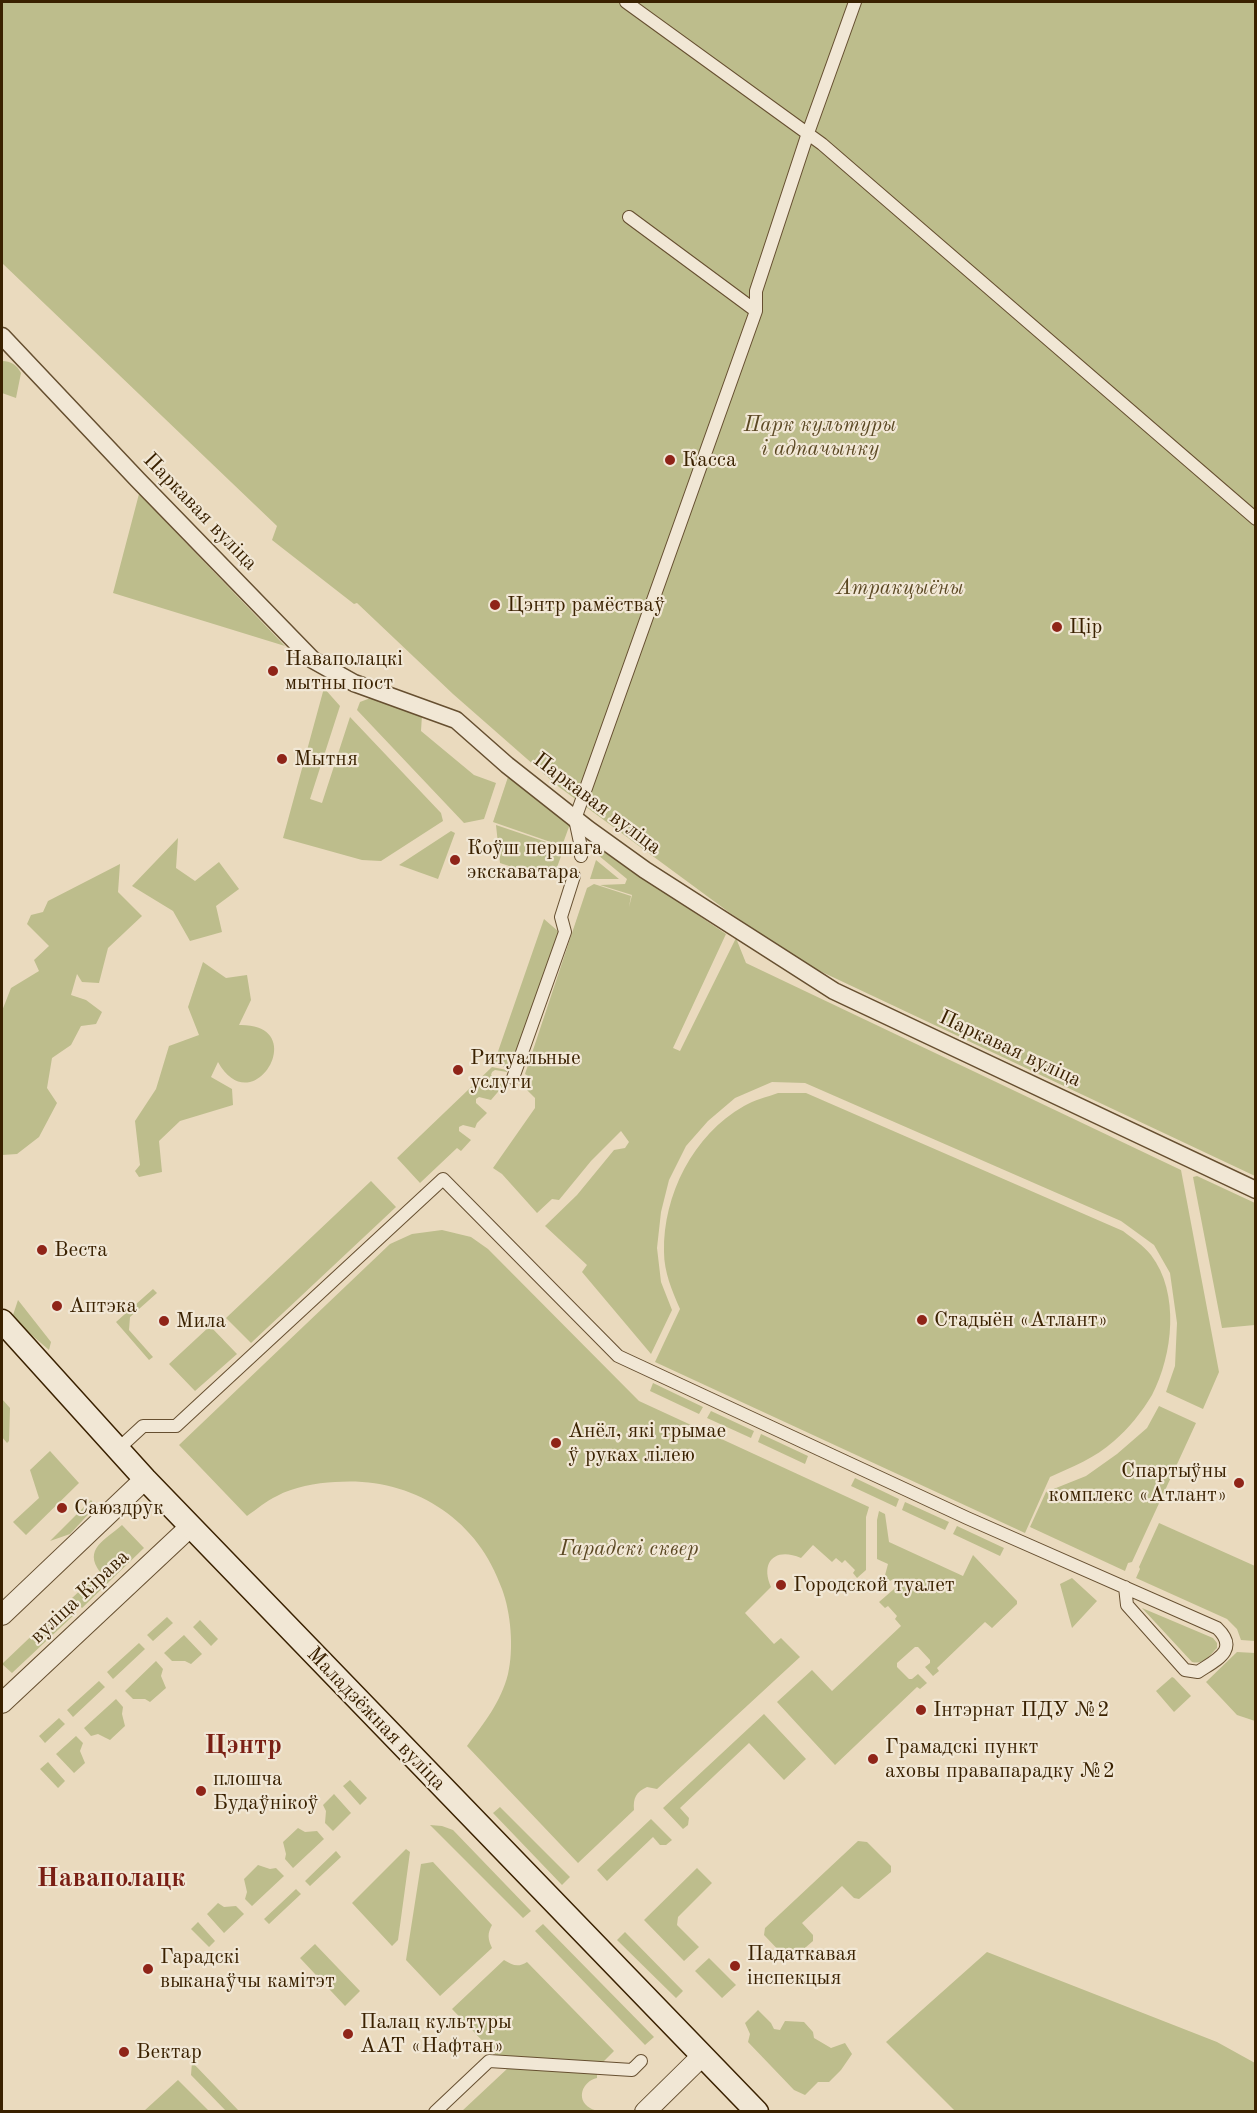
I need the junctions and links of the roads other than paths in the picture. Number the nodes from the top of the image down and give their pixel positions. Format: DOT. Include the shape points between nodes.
graph roads {
  1 [pos="626,2"];
  2 [pos="855,2"];
  3 [pos="808,133"];
  4 [pos="629,217"];
  5 [pos="756,311"];
  6 [pos="2,336"];
  7 [pos="1256,519"];
  8 [pos="575,819"];
  9 [pos="580,856"];
  10 [pos="574,876"];
  11 [pos="513,1078"];
  12 [pos="1256,1190"];
  13 [pos="2,1322"];
  14 [pos="117,1450"];
  15 [pos="145,1479"];
  16 [pos="191,1526"];
  17 [pos="1125,1587"];
  18 [pos="2,1615"];
  19 [pos="2,1703"];
  20 [pos="702,2056"];
  21 [pos="641,2061"];
  22 [pos="435,2112"];
  23 [pos="645,2112"];
  24 [pos="757,2112"];
  1 -- 3 [label="street"];
  2 -- 3 [label="street"];
  3 -- 5 [label="street" via="756,291"];
  3 -- 7 [label="street"];
  4 -- 5 [label="street"];
  5 -- 8 [label="street"];
  6 -- 8 [label="street, Паркавая вуліца" via="312,660 354,683 456,720"];
  8 -- 9 [label="street"];
  8 -- 12 [label="street, Паркавая вуліца" via="645,870 834,991"];
  10 -- 11 [label="street" via="561,917 565,932"];
  13 -- 14 [label="main road, Маладзёжная вуліца"];
  14 -- 15 [label="main road, Маладзёжная вуліца"];
  14 -- 17 [label="street" via="143,1426 176,1426 443,1179 618,1356"];
  15 -- 16 [label="main road, Маладзёжная вуліца"];
  15 -- 18 [label="street, вуліца Кірава"];
  16 -- 19 [label="street, вуліца Кірава"];
  16 -- 20 [label="main road, Маладзёжная вуліца"];
  17 -- 17 [label="street" via="1217,1628 1226,1637 1223,1655 1198,1672 1185,1670 1127,1605"];
  20 -- 23 [label="street"];
  20 -- 24 [label="main road, Маладзёжная вуліца"];
  21 -- 22 [label="street" via="632,2070 489,2061"];
}
